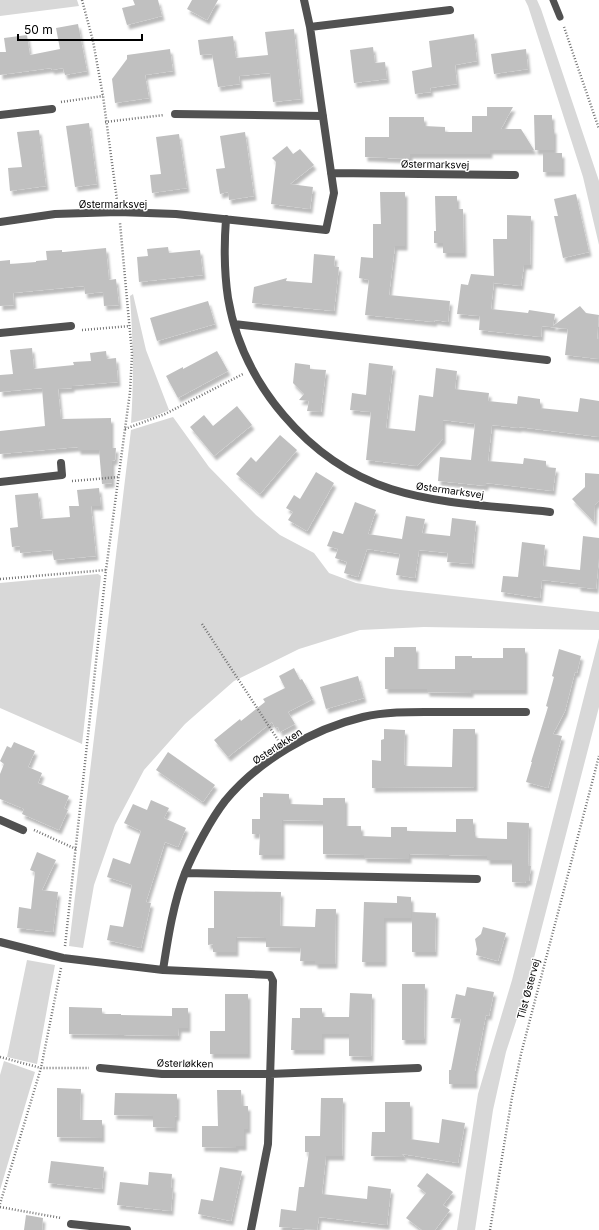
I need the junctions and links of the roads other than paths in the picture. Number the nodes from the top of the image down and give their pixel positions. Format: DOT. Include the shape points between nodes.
graph roads {
  1 [pos="304,0"];
  2 [pos="553,0"];
  3 [pos="450,10"];
  4 [pos="560,17"];
  5 [pos="310,27"];
  6 [pos="52,109"];
  7 [pos="174,114"];
  8 [pos="0,115"];
  9 [pos="323,116"];
  10 [pos="331,174"];
  11 [pos="515,175"];
  12 [pos="226,219"];
  13 [pos="0,222"];
  14 [pos="234,324"];
  15 [pos="71,326"];
  16 [pos="0,333"];
  17 [pos="547,360"];
  18 [pos="61,463"];
  19 [pos="0,482"];
  20 [pos="550,512"];
  21 [pos="526,712"];
  22 [pos="0,820"];
  23 [pos="23,830"];
  24 [pos="185,873"];
  25 [pos="477,879"];
  26 [pos="0,942"];
  27 [pos="163,970"];
  28 [pos="100,1068"];
  29 [pos="418,1068"];
  30 [pos="270,1074"];
  31 [pos="71,1224"];
  32 [pos="128,1230"];
  33 [pos="251,1230"];
  1 -- 5 [label="street, Østermarksvej"];
  2 -- 4 [label="lane"];
  3 -- 5 [label="street"];
  5 -- 9 [label="street, Østermarksvej"];
  6 -- 8 [label="street"];
  7 -- 9 [label="street"];
  9 -- 10 [label="street, Østermarksvej"];
  10 -- 11 [label="street, Østermarksvej"];
  10 -- 12 [label="street, Østermarksvej" via="334,193 326,230"];
  12 -- 13 [label="street, Østermarksvej" via="118,212 55,214"];
  12 -- 14 [label="street, Østermarksvej" via="225,270"];
  14 -- 17 [label="street"];
  14 -- 20 [label="street, Østermarksvej" via="247,359 262,387 282,413 329,457 356,474 390,488 422,497"];
  15 -- 16 [label="street"];
  18 -- 19 [label="street" via="62,475"];
  21 -- 24 [label="street, Østerløkken" via="415,712 363,717 333,726 297,742 259,767 225,802 203,836"];
  22 -- 23 [label="street"];
  24 -- 25 [label="street"];
  24 -- 27 [label="street, Østerløkken" via="174,910"];
  26 -- 27 [label="street" via="64,958"];
  27 -- 30 [label="street" via="270,975 273,981"];
  28 -- 30 [label="street, Østerløkken" via="162,1074"];
  29 -- 30 [label="street, Østerløkken"];
  30 -- 33 [label="street" via="268,1144"];
  31 -- 32 [label="street"];
}
